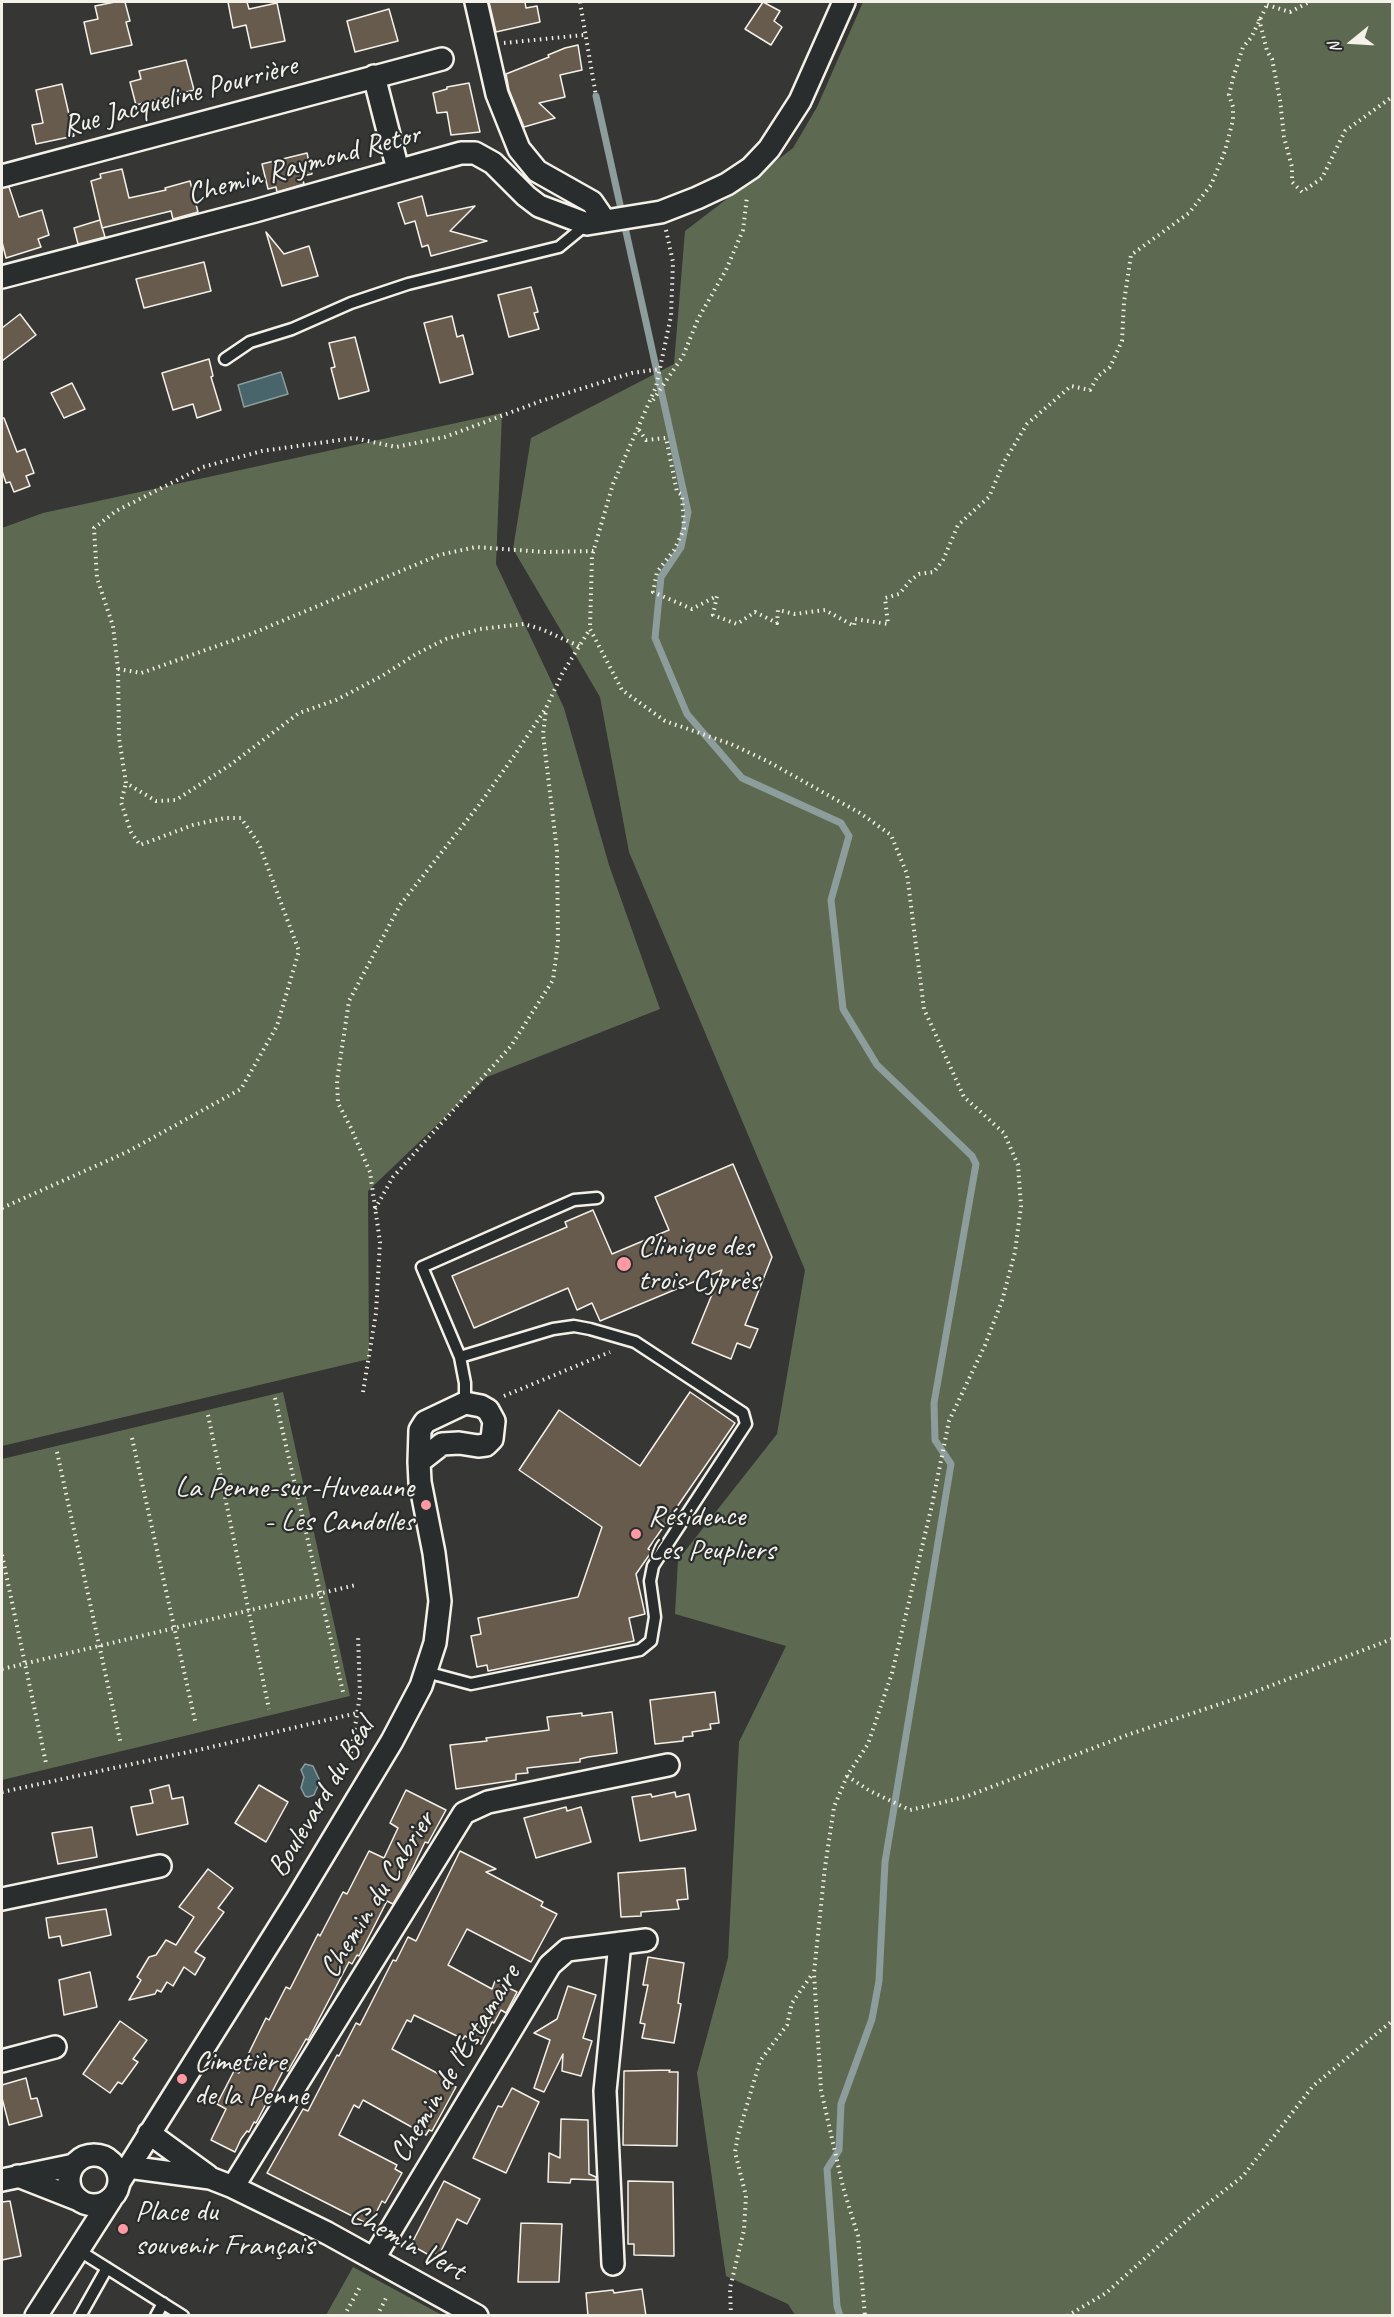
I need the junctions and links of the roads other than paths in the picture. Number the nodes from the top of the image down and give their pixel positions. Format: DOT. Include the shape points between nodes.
graph roads {
  1 [pos="476,2"];
  2 [pos="844,2"];
  3 [pos="442,59"];
  4 [pos="374,76"];
  5 [pos="399,170"];
  6 [pos="2,176"];
  7 [pos="596,223"];
  8 [pos="2,276"];
  9 [pos="225,359"];
  10 [pos="597,1198"];
  11 [pos="460,1357"];
  12 [pos="473,1404"];
  13 [pos="419,1462"];
  14 [pos="426,1672"];
  15 [pos="668,1765"];
  16 [pos="160,1866"];
  17 [pos="2,1899"];
  18 [pos="646,1940"];
  19 [pos="620,1943"];
  20 [pos="55,2047"];
  21 [pos="2,2061"];
  22 [pos="149,2133"];
  23 [pos="74,2165"];
  24 [pos="117,2177"];
  25 [pos="9,2178"];
  26 [pos="210,2178"];
  27 [pos="233,2187"];
  28 [pos="82,2202"];
  29 [pos="78,2250"];
  30 [pos="374,2258"];
  31 [pos="613,2264"];
  32 [pos="107,2268"];
  33 [pos="163,2303"];
  34 [pos="36,2316"];
  35 [pos="80,2316"];
  36 [pos="156,2316"];
  37 [pos="183,2316"];
  38 [pos="477,2316"];
  1 -- 7 [label="street" via="497,94 519,149 537,171 592,202"];
  2 -- 7 [label="street" via="800,101 769,149 751,168 697,198 661,212"];
  3 -- 4 [label="street, Rue Jacqueline Pourrière"];
  4 -- 5 [label="street"];
  4 -- 6 [label="street, Rue Jacqueline Pourrière"];
  5 -- 7 [label="street, Chemin Raymond Retor" via="461,153 475,153 493,163 539,206"];
  5 -- 8 [label="street, Chemin Raymond Retor"];
  7 -- 9 [label="lane" via="559,248 408,284 250,342"];
  10 -- 11 [label="lane" via="574,1200 422,1267"];
  11 -- 12 [label="lane"];
  11 -- 14 [label="lane" via="574,1326 635,1342 743,1413 746,1424 652,1566 655,1617 651,1641 640,1650 471,1684"];
  12 -- 13 [label="street, Boulevard du Béal" via="425,1422 420,1430"];
  12 -- 13 [label="street" via="488,1410 494,1421 492,1439 486,1445 442,1444"];
  13 -- 14 [label="street, Boulevard du Béal" via="440,1601 435,1642"];
  14 -- 22 [label="street, Boulevard du Béal" via="392,1741 309,1880"];
  15 -- 27 [label="street, Chemin du Cabrier" via="488,1802 464,1814"];
  16 -- 17 [label="street"];
  18 -- 19 [label="street, Chemin de l'Estamaire"];
  19 -- 30 [label="street, Chemin de l'Estamaire" via="567,1950 550,1965"];
  19 -- 31 [label="street" via="605,2091"];
  20 -- 21 [label="street"];
  22 -- 24 [label="street, Boulevard du Béal"];
  22 -- 26 [label="street, Chemin Vert"];
  23 -- 24 [label="street, Chemin Vert" via="92,2155 105,2157"];
  23 -- 25 [label="street, Chemin Vert"];
  23 -- 28 [label="street" via="69,2180"];
  24 -- 26 [label="street, Chemin Vert"];
  24 -- 28 [label="street" via="103,2204"];
  24 -- 29 [label="street, Boulevard du Béal"];
  25 -- 28 [label="street"];
  26 -- 27 [label="street, Chemin Vert"];
  27 -- 30 [label="street, Chemin Vert"];
  28 -- 29 [label="street, Boulevard du Béal"];
  29 -- 32 [label="lane"];
  29 -- 34 [label="street, Boulevard du Béal"];
  30 -- 38 [label="street, Chemin Vert"];
  32 -- 33 [label="lane"];
  32 -- 35 [label="lane"];
  33 -- 36 [label="lane"];
  33 -- 37 [label="lane"];
}
